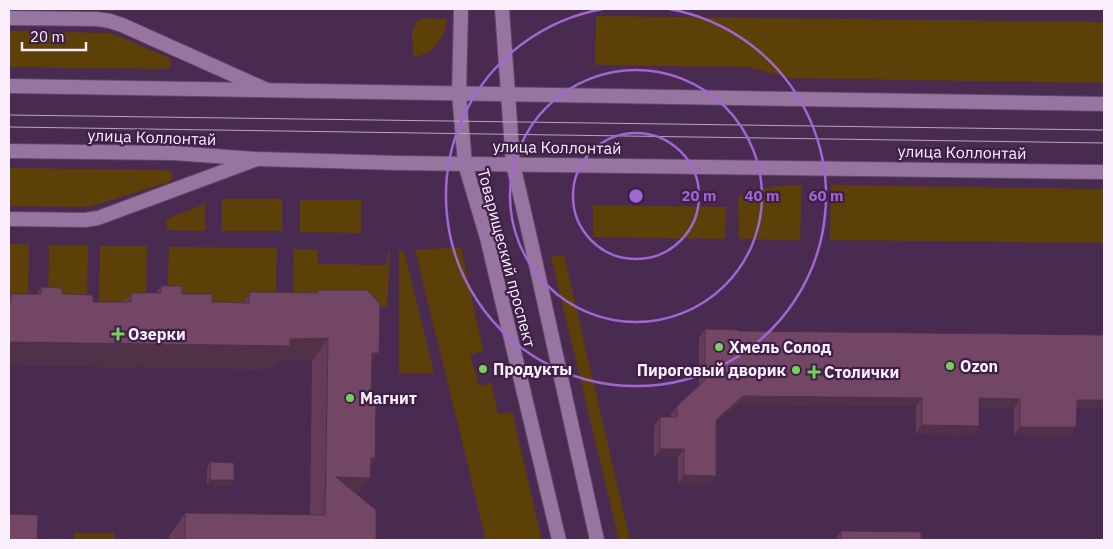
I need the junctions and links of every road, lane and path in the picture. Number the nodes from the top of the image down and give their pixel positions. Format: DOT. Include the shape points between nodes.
graph roads {
  1 [pos="460,9"];
  2 [pos="502,9"];
  3 [pos="9,18"];
  4 [pos="9,86"];
  5 [pos="267,90"];
  6 [pos="459,94"];
  7 [pos="508,94"];
  8 [pos="1104,104"];
  9 [pos="9,150"];
  10 [pos="257,159"];
  11 [pos="465,164"];
  12 [pos="513,164"];
  13 [pos="1104,172"];
  14 [pos="9,219"];
  15 [pos="559,540"];
  16 [pos="597,540"];
  1 -- 6 [label="main road, Товарищеский проспект"];
  2 -- 7 [label="main road, Товарищеский проспект"];
  3 -- 5 [label="main road" via="110,21"];
  4 -- 5 [label="main road"];
  5 -- 6 [label="main road"];
  6 -- 7 [label="main road"];
  6 -- 11 [label="main road, Товарищеский проспект"];
  7 -- 8 [label="main road"];
  7 -- 12 [label="main road, Товарищеский проспект"];
  9 -- 10 [label="main road, улица Коллонтай" via="174,153"];
  10 -- 11 [label="main road, улица Коллонтай"];
  10 -- 14 [label="main road" via="98,218"];
  11 -- 12 [label="main road, улица Коллонтай"];
  11 -- 15 [label="main road, Товарищеский проспект" via="487,238"];
  12 -- 13 [label="main road, улица Коллонтай"];
  12 -- 16 [label="main road, Товарищеский проспект"];
}
